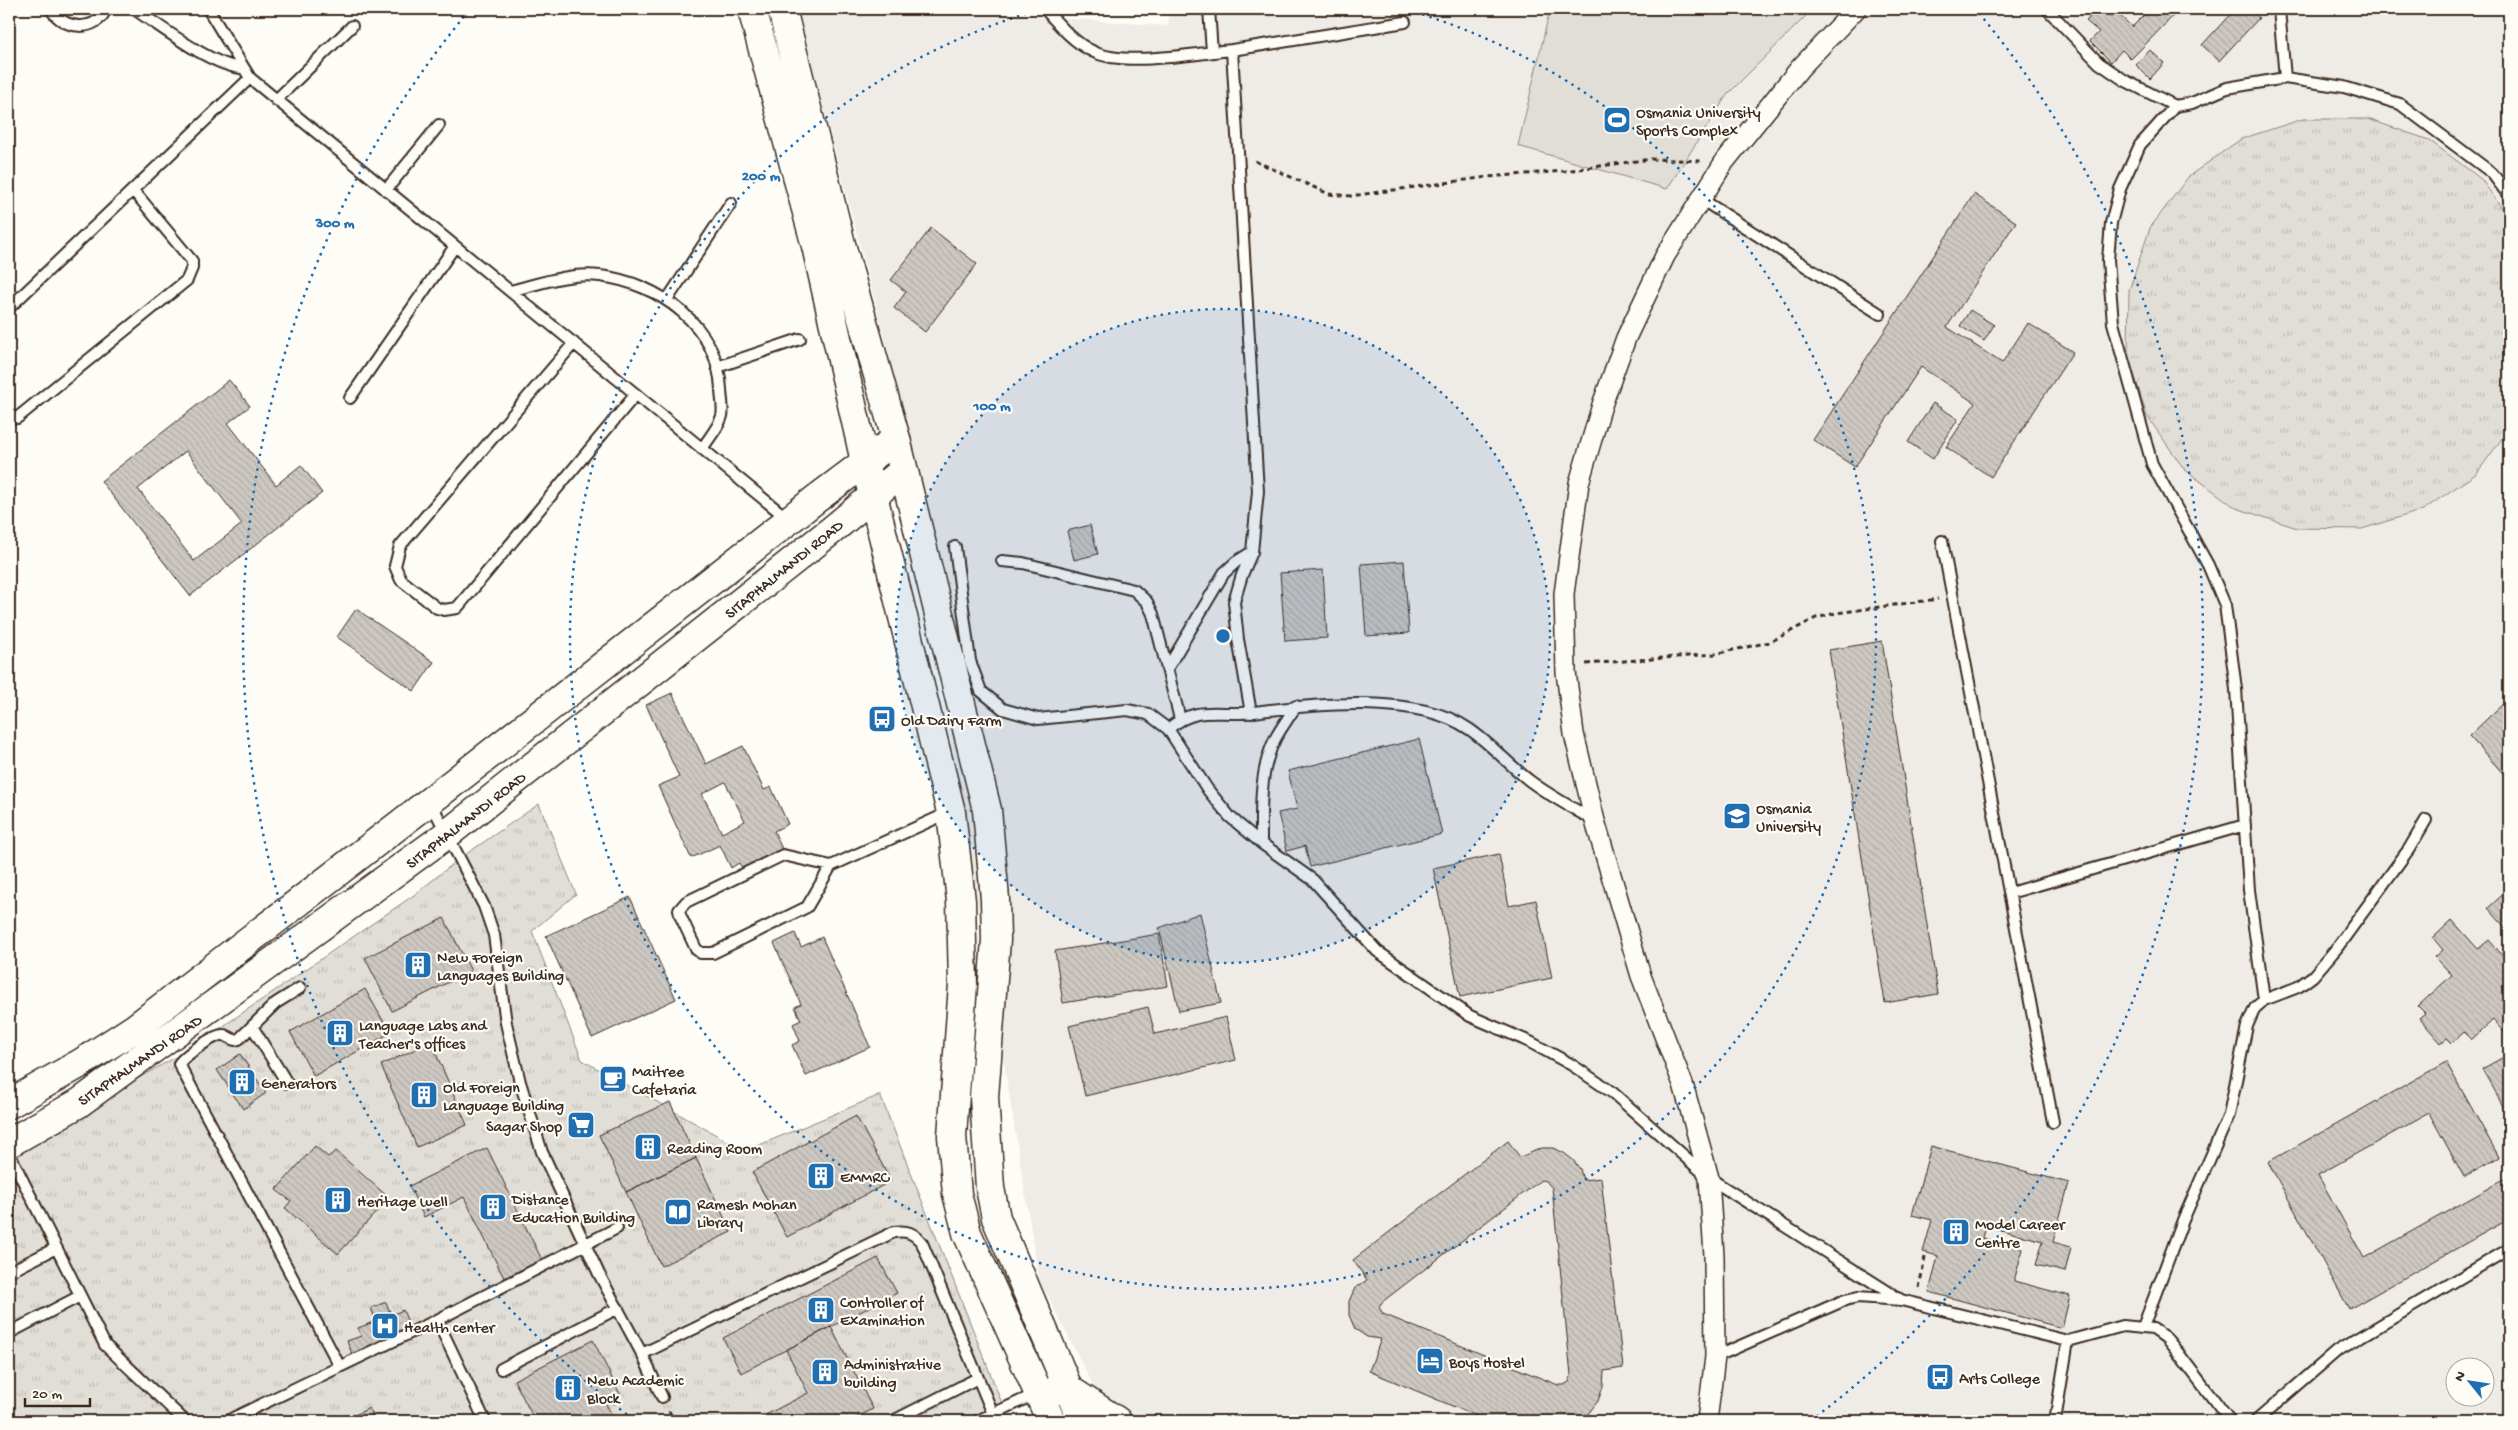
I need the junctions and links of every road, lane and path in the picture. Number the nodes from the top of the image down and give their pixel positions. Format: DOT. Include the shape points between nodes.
graph roads {
  1 [pos="51,9"];
  2 [pos="106,9"];
  3 [pos="134,9"];
  4 [pos="208,9"];
  5 [pos="752,9"];
  6 [pos="782,9"];
  7 [pos="1045,9"];
  8 [pos="1210,9"];
  9 [pos="1856,9"];
  10 [pos="2047,9"];
  11 [pos="2279,9"];
  12 [pos="1405,22"];
  13 [pos="352,26"];
  14 [pos="1232,50"];
  15 [pos="1212,52"];
  16 [pos="243,68"];
  17 [pos="250,78"];
  18 [pos="2285,78"];
  19 [pos="276,100"];
  20 [pos="2175,106"];
  21 [pos="439,125"];
  22 [pos="1238,154"];
  23 [pos="1725,161"];
  24 [pos="133,190"];
  25 [pos="386,190"];
  26 [pos="2509,196"];
  27 [pos="1701,199"];
  28 [pos="731,203"];
  29 [pos="455,246"];
  30 [pos="510,291"];
  31 [pos="667,300"];
  32 [pos="9,308"];
  33 [pos="1880,314"];
  34 [pos="800,339"];
  35 [pos="574,343"];
  36 [pos="717,367"];
  37 [pos="636,394"];
  38 [pos="350,398"];
  39 [pos="9,416"];
  40 [pos="896,439"];
  41 [pos="702,448"];
  42 [pos="866,460"];
  43 [pos="903,471"];
  44 [pos="874,494"];
  45 [pos="789,519"];
  46 [pos="1942,541"];
  47 [pos="955,547"];
  48 [pos="1252,552"];
  49 [pos="1002,561"];
  50 [pos="1953,597"];
  51 [pos="1566,666"];
  52 [pos="1167,669"];
  53 [pos="1296,706"];
  54 [pos="1251,712"];
  55 [pos="1180,719"];
  56 [pos="1168,729"];
  57 [pos="430,802"];
  58 [pos="952,812"];
  59 [pos="2426,820"];
  60 [pos="1594,821"];
  61 [pos="2245,825"];
  62 [pos="446,835"];
  63 [pos="1261,843"];
  64 [pos="831,866"];
  65 [pos="2010,893"];
  66 [pos="300,988"];
  67 [pos="2264,1000"];
  68 [pos="253,1028"];
  69 [pos="287,1083"];
  70 [pos="9,1104"];
  71 [pos="2053,1122"];
  72 [pos="9,1143"];
  73 [pos="9,1153"];
  74 [pos="1709,1178"];
  75 [pos="617,1228"];
  76 [pos="586,1245"];
  77 [pos="56,1248"];
  78 [pos="2509,1249"];
  79 [pos="1925,1257"];
  80 [pos="9,1272"];
  81 [pos="80,1296"];
  82 [pos="1901,1300"];
  83 [pos="1915,1304"];
  84 [pos="618,1308"];
  85 [pos="437,1320"];
  86 [pos="2143,1327"];
  87 [pos="9,1333"];
  88 [pos="2068,1341"];
  89 [pos="642,1354"];
  90 [pos="1715,1357"];
  91 [pos="339,1365"];
  92 [pos="501,1368"];
  93 [pos="978,1378"];
  94 [pos="1068,1389"];
  95 [pos="1040,1392"];
  96 [pos="664,1401"];
  97 [pos="992,1414"];
  98 [pos="185,1421"];
  99 [pos="227,1421"];
  100 [pos="485,1421"];
  101 [pos="674,1421"];
  102 [pos="893,1421"];
  103 [pos="977,1421"];
  104 [pos="1051,1421"];
  105 [pos="1082,1421"];
  106 [pos="1090,1421"];
  107 [pos="1117,1421"];
  108 [pos="1707,1421"];
  109 [pos="2055,1421"];
  110 [pos="2230,1421"];
  111 [pos="2256,1421"];
  1 -- 2 [label="lane" via="68,25 78,26 98,20"];
  3 -- 16 [label="lane" via="190,46 234,68"];
  4 -- 16 [label="lane"];
  5 -- 42 [label="main road" via="816,246"];
  6 -- 40 [label="main road" via="841,244"];
  7 -- 15 [label="lane" via="1080,43 1095,53 1119,60"];
  8 -- 15 [label="lane"];
  9 -- 23 [label="street" via="1800,68"];
  10 -- 20 [label="lane" via="2099,63"];
  11 -- 18 [label="lane"];
  12 -- 14 [label="lane"];
  13 -- 19 [label="lane"];
  14 -- 15 [label="lane"];
  14 -- 22 [label="lane"];
  16 -- 17 [label="lane"];
  17 -- 19 [label="lane"];
  17 -- 24 [label="lane"];
  18 -- 20 [label="lane" via="2227,88 2192,103"];
  18 -- 26 [label="lane" via="2344,88 2400,104 2492,173"];
  19 -- 25 [label="lane"];
  20 -- 61 [label="lane" via="2140,145 2120,189 2111,223 2108,260 2113,323 2152,464 2208,565 2225,605 2236,689"];
  21 -- 25 [label="lane"];
  22 -- 23 [label="path" via="1329,194 1352,196 1651,159"];
  22 -- 48 [label="lane" via="1258,491"];
  23 -- 27 [label="street"];
  24 -- 32 [label="lane"];
  24 -- 39 [label="lane" via="192,261 190,275 17,418"];
  25 -- 29 [label="lane"];
  27 -- 33 [label="lane"];
  27 -- 51 [label="street" via="1665,256 1626,338 1579,483 1564,594"];
  28 -- 31 [label="lane"];
  29 -- 30 [label="lane"];
  29 -- 38 [label="lane"];
  30 -- 31 [label="lane" via="561,278 599,276 629,283"];
  30 -- 35 [label="lane"];
  31 -- 36 [label="lane" via="694,322"];
  34 -- 36 [label="lane"];
  35 -- 37 [label="lane"];
  35 -- 37 [label="lane" via="400,546 395,566 400,580 437,608 457,608"];
  36 -- 41 [label="lane" via="722,415"];
  37 -- 41 [label="lane"];
  40 -- 42 [label="main road, SITAPHALMANDI ROAD"];
  40 -- 43 [label="main road"];
  41 -- 45 [label="lane"];
  42 -- 44 [label="main road"];
  42 -- 45 [label="main road, SITAPHALMANDI ROAD"];
  43 -- 44 [label="main road, SITAPHALMANDI ROAD"];
  43 -- 94 [label="main road" via="987,810 996,924 984,1097 990,1188 996,1218"];
  44 -- 58 [label="main road"];
  44 -- 62 [label="main road, SITAPHALMANDI ROAD"];
  45 -- 57 [label="main road, SITAPHALMANDI ROAD"];
  46 -- 50 [label="lane"];
  47 -- 56 [label="lane" via="970,661 981,691 1003,709 1038,719 1128,710 1148,714"];
  48 -- 52 [label="lane" via="1224,573"];
  48 -- 54 [label="lane" via="1234,602"];
  49 -- 52 [label="lane" via="1023,563 1134,590 1147,602 1153,614"];
  50 -- 51 [label="path" via="1836,613 1816,618 1770,642 1715,654"];
  50 -- 65 [label="lane"];
  51 -- 60 [label="street" via="1574,734"];
  52 -- 55 [label="lane"];
  53 -- 54 [label="lane"];
  53 -- 60 [label="lane" via="1375,704 1441,715 1469,729 1530,781"];
  53 -- 63 [label="lane" via="1275,739 1265,766 1261,792"];
  54 -- 55 [label="lane" via="1190,714"];
  55 -- 56 [label="lane"];
  56 -- 63 [label="lane" via="1230,817"];
  57 -- 62 [label="lane"];
  57 -- 70 [label="main road, SITAPHALMANDI ROAD" via="135,1028"];
  58 -- 64 [label="lane"];
  58 -- 95 [label="main road" via="961,901 963,984 952,1136 957,1194 978,1260"];
  59 -- 67 [label="lane" via="2404,857 2313,976 2298,987"];
  60 -- 74 [label="street" via="1641,976 1683,1084"];
  61 -- 65 [label="lane"];
  61 -- 67 [label="lane" via="2249,890"];
  62 -- 72 [label="main road, SITAPHALMANDI ROAD" via="87,1097"];
  62 -- 76 [label="lane" via="484,906 494,935 506,1023 520,1082 542,1152"];
  63 -- 74 [label="lane" via="1313,880 1377,950 1470,1016 1530,1042 1586,1074 1613,1093"];
  64 -- 64 [label="lane" via="807,907 713,953 701,953 696,949 680,915 679,910 686,902 783,856"];
  65 -- 71 [label="lane"];
  66 -- 68 [label="lane" via="276,1003"];
  67 -- 86 [label="lane" via="2255,1008 2247,1026 2229,1115 2183,1220"];
  68 -- 69 [label="lane"];
  68 -- 91 [label="lane" via="235,1040 217,1036 184,1057 179,1064 180,1069"];
  73 -- 77 [label="lane"];
  74 -- 82 [label="lane"];
  74 -- 90 [label="street"];
  75 -- 76 [label="lane"];
  76 -- 84 [label="lane"];
  76 -- 85 [label="lane"];
  77 -- 80 [label="lane"];
  77 -- 81 [label="lane"];
  78 -- 111 [label="lane" via="2337,1351"];
  79 -- 83 [label="path"];
  81 -- 87 [label="lane"];
  81 -- 98 [label="lane" via="105,1345"];
  82 -- 83 [label="lane"];
  82 -- 90 [label="lane" via="1858,1297 1845,1300"];
  83 -- 88 [label="lane"];
  84 -- 89 [label="lane"];
  84 -- 92 [label="lane"];
  85 -- 91 [label="lane"];
  85 -- 100 [label="lane"];
  86 -- 88 [label="lane" via="2122,1326"];
  86 -- 110 [label="lane" via="2153,1329 2166,1338"];
  88 -- 109 [label="lane"];
  89 -- 93 [label="lane" via="885,1236 902,1231 916,1236 922,1243"];
  89 -- 96 [label="lane"];
  90 -- 108 [label="street"];
  91 -- 99 [label="lane"];
  93 -- 97 [label="lane"];
  93 -- 102 [label="lane"];
  94 -- 95 [label="main road"];
  94 -- 105 [label="main road"];
  94 -- 106 [label="main road"];
  94 -- 107 [label="main road"];
  95 -- 97 [label="lane"];
  95 -- 104 [label="main road"];
  96 -- 101 [label="path"];
  97 -- 103 [label="lane"];
}
